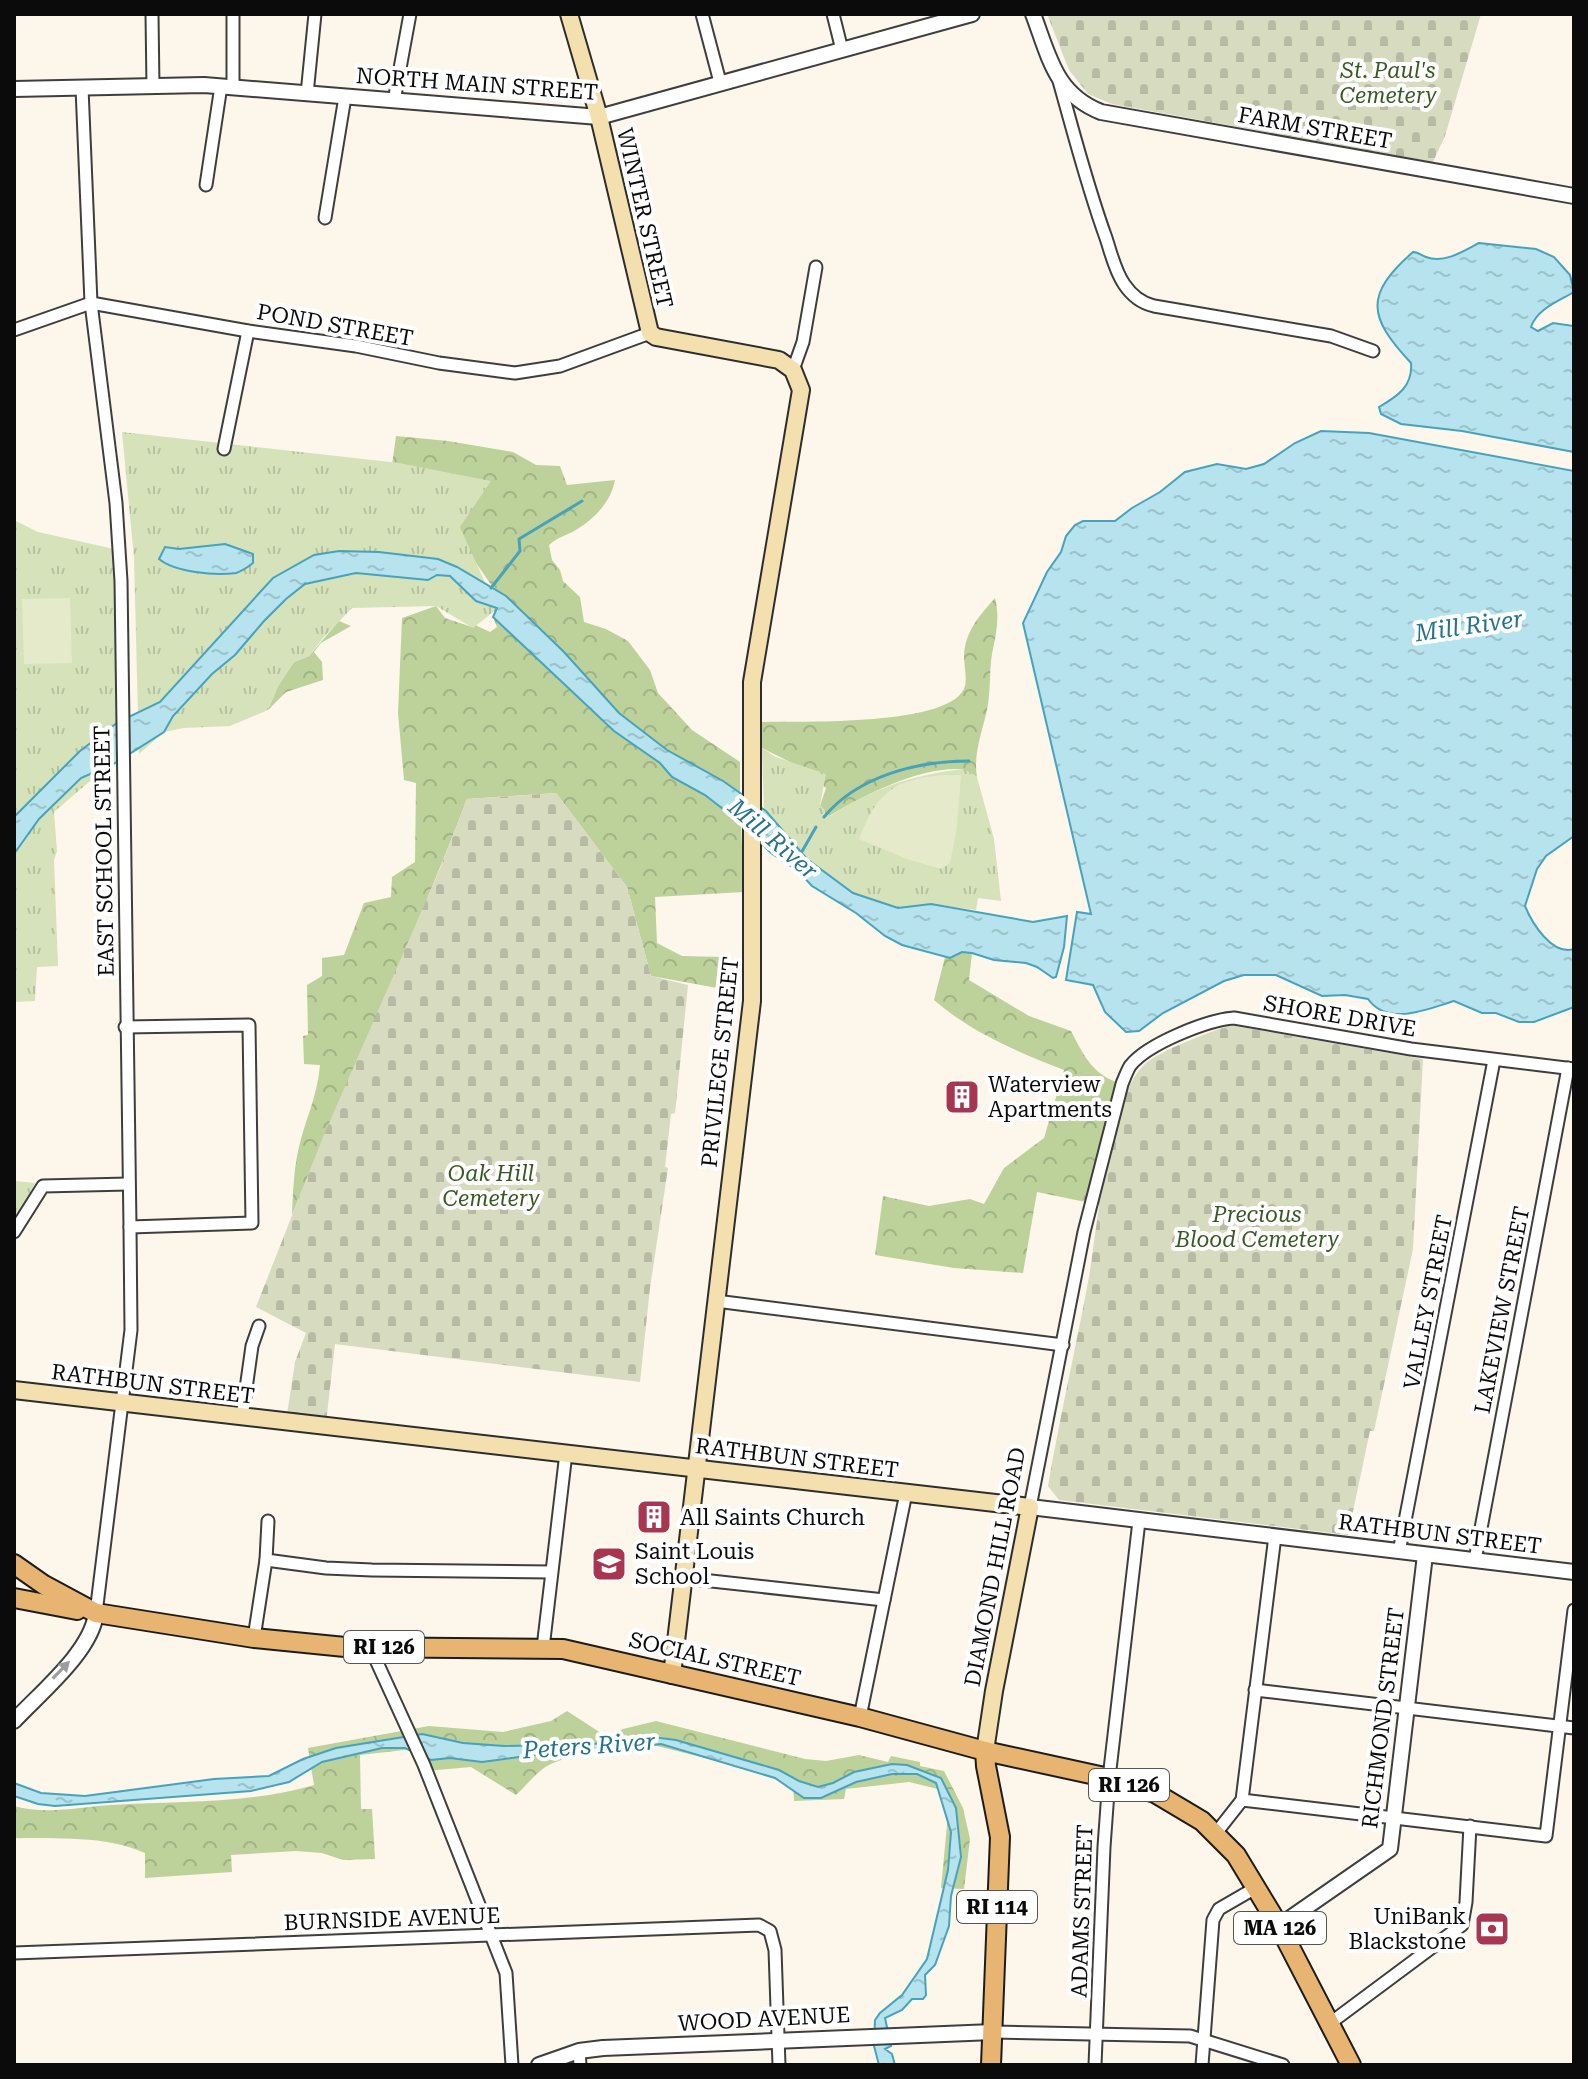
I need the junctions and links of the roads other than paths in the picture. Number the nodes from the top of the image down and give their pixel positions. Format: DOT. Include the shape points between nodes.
graph roads {
  1 [pos="152,14"];
  2 [pos="233,14"];
  3 [pos="315,14"];
  4 [pos="410,14"];
  5 [pos="569,14"];
  6 [pos="702,14"];
  7 [pos="833,14"];
  8 [pos="972,14"];
  9 [pos="1033,14"];
  10 [pos="842,50"];
  11 [pos="1059,81"];
  12 [pos="720,82"];
  13 [pos="227,86"];
  14 [pos="153,87"];
  15 [pos="82,88"];
  16 [pos="14,89"];
  17 [pos="307,94"];
  18 [pos="345,97"];
  19 [pos="394,101"];
  20 [pos="599,117"];
  21 [pos="206,185"];
  22 [pos="1574,196"];
  23 [pos="325,218"];
  24 [pos="816,267"];
  25 [pos="91,303"];
  26 [pos="14,330"];
  27 [pos="248,331"];
  28 [pos="650,333"];
  29 [pos="1373,351"];
  30 [pos="793,370"];
  31 [pos="224,449"];
  32 [pos="125,1027"];
  33 [pos="1494,1060"];
  34 [pos="1571,1069"];
  35 [pos="1122,1084"];
  36 [pos="128,1184"];
  37 [pos="130,1227"];
  38 [pos="14,1232"];
  39 [pos="716,1301"];
  40 [pos="259,1326"];
  41 [pos="1063,1345"];
  42 [pos="14,1390"];
  43 [pos="121,1402"];
  44 [pos="242,1417"];
  45 [pos="566,1453"];
  46 [pos="698,1468"];
  47 [pos="906,1493"];
  48 [pos="1030,1507"];
  49 [pos="268,1521"];
  50 [pos="1139,1521"];
  51 [pos="1275,1536"];
  52 [pos="1399,1552"];
  53 [pos="1425,1555"];
  54 [pos="266,1560"];
  55 [pos="1475,1560"];
  56 [pos="16,1572"];
  57 [pos="551,1572"];
  58 [pos="1574,1572"];
  59 [pos="684,1578"];
  60 [pos="14,1598"];
  61 [pos="884,1600"];
  62 [pos="1574,1610"];
  63 [pos="96,1613"];
  64 [pos="254,1638"];
  65 [pos="370,1647"];
  66 [pos="543,1648"];
  67 [pos="672,1675"];
  68 [pos="1255,1690"];
  69 [pos="1407,1709"];
  70 [pos="860,1717"];
  71 [pos="14,1721"];
  72 [pos="1560,1726"];
  73 [pos="1574,1728"];
  74 [pos="985,1751"];
  75 [pos="1109,1778"];
  76 [pos="1242,1800"];
  77 [pos="1393,1818"];
  78 [pos="1470,1826"];
  79 [pos="1216,1833"];
  80 [pos="1246,1869"];
  81 [pos="1257,1887"];
  82 [pos="1279,1926"];
  83 [pos="491,1935"];
  84 [pos="14,1953"];
  85 [pos="1329,2024"];
  86 [pos="993,2032"];
  87 [pos="1097,2032"];
  88 [pos="1202,2038"];
  89 [pos="777,2040"];
  90 [pos="579,2058"];
  91 [pos="512,2065"];
  92 [pos="539,2065"];
  93 [pos="779,2065"];
  94 [pos="991,2065"];
  95 [pos="1095,2065"];
  96 [pos="1202,2065"];
  97 [pos="1283,2065"];
  98 [pos="1351,2065"];
  1 -- 14 [label="street"];
  2 -- 13 [label="street"];
  3 -- 17 [label="street"];
  4 -- 19 [label="street"];
  5 -- 20 [label="main road, WINTER STREET"];
  6 -- 12 [label="street"];
  7 -- 10 [label="street"];
  8 -- 10 [label="street, NORTH MAIN STREET"];
  9 -- 11 [label="street"];
  10 -- 12 [label="street, NORTH MAIN STREET"];
  11 -- 22 [label="street, FARM STREET" via="1083,104 1112,115"];
  11 -- 29 [label="street" via="1115,267 1142,303 1331,336"];
  12 -- 20 [label="street, NORTH MAIN STREET"];
  13 -- 14 [label="street, NORTH MAIN STREET"];
  13 -- 17 [label="street, NORTH MAIN STREET"];
  13 -- 21 [label="street"];
  14 -- 15 [label="street, NORTH MAIN STREET"];
  15 -- 16 [label="street, NORTH MAIN STREET"];
  15 -- 25 [label="street, EAST SCHOOL STREET"];
  17 -- 18 [label="street, NORTH MAIN STREET"];
  18 -- 19 [label="street, NORTH MAIN STREET"];
  18 -- 23 [label="street"];
  19 -- 20 [label="street, NORTH MAIN STREET"];
  20 -- 28 [label="main road, WINTER STREET"];
  24 -- 30 [label="street, PRIVILEGE STREET"];
  25 -- 26 [label="street, POND STREET"];
  25 -- 27 [label="street, POND STREET"];
  25 -- 32 [label="street, EAST SCHOOL STREET" via="121,581"];
  27 -- 28 [label="street, POND STREET" via="515,373 560,366"];
  27 -- 31 [label="street"];
  28 -- 30 [label="main road, WINTER STREET" via="779,360"];
  30 -- 39 [label="main road, PRIVILEGE STREET" via="801,390 752,682 752,1001"];
  32 -- 36 [label="street, EAST SCHOOL STREET"];
  32 -- 37 [label="street" via="249,1025 252,1223"];
  33 -- 34 [label="street, SHORE DRIVE"];
  33 -- 35 [label="street, SHORE DRIVE" via="1222,1019 1150,1050 1130,1066"];
  33 -- 52 [label="street, VALLEY STREET"];
  34 -- 55 [label="street, LAKEVIEW STREET"];
  35 -- 41 [label="street, DIAMOND HILL ROAD" via="1084,1232"];
  36 -- 37 [label="street, EAST SCHOOL STREET"];
  36 -- 38 [label="street" via="43,1186"];
  37 -- 43 [label="street, EAST SCHOOL STREET" via="131,1330"];
  39 -- 41 [label="street"];
  39 -- 46 [label="main road, PRIVILEGE STREET"];
  40 -- 44 [label="street"];
  41 -- 48 [label="street, DIAMOND HILL ROAD"];
  42 -- 43 [label="main road, RATHBUN STREET"];
  43 -- 44 [label="main road, RATHBUN STREET"];
  43 -- 63 [label="street, EAST SCHOOL STREET"];
  44 -- 45 [label="main road, RATHBUN STREET"];
  45 -- 46 [label="main road, RATHBUN STREET"];
  45 -- 57 [label="street"];
  46 -- 47 [label="main road, RATHBUN STREET"];
  46 -- 59 [label="main road, PRIVILEGE STREET"];
  47 -- 48 [label="main road, RATHBUN STREET"];
  47 -- 61 [label="street"];
  48 -- 50 [label="street, RATHBUN STREET"];
  48 -- 74 [label="main road, DIAMOND HILL ROAD / RI 114"];
  49 -- 54 [label="street"];
  50 -- 51 [label="street, RATHBUN STREET"];
  50 -- 75 [label="street, ADAMS STREET"];
  51 -- 52 [label="street, RATHBUN STREET"];
  51 -- 68 [label="street"];
  52 -- 53 [label="street, RATHBUN STREET"];
  53 -- 55 [label="street, RATHBUN STREET"];
  53 -- 69 [label="street, RICHMOND STREET"];
  54 -- 57 [label="street" via="372,1570"];
  54 -- 64 [label="street"];
  55 -- 58 [label="street, RATHBUN STREET"];
  56 -- 63 [label="main road, SOCIAL STREET / RI 126"];
  57 -- 66 [label="street"];
  59 -- 61 [label="street"];
  59 -- 67 [label="main road, PRIVILEGE STREET"];
  60 -- 63 [label="main road, RI 126"];
  61 -- 70 [label="street"];
  62 -- 72 [label="street"];
  63 -- 64 [label="main road, SOCIAL STREET / RI 126"];
  71 -- 63 [label="street, one-way" via="78,1654"];
  64 -- 65 [label="main road, SOCIAL STREET / RI 126"];
  65 -- 66 [label="main road, SOCIAL STREET / RI 126"];
  65 -- 83 [label="street" via="424,1765"];
  66 -- 67 [label="main road, SOCIAL STREET / RI 126"];
  67 -- 70 [label="main road, SOCIAL STREET"];
  68 -- 69 [label="street"];
  68 -- 76 [label="street"];
  69 -- 72 [label="street"];
  69 -- 77 [label="street, RICHMOND STREET"];
  70 -- 74 [label="main road, SOCIAL STREET"];
  72 -- 73 [label="street"];
  72 -- 78 [label="street" via="1546,1836"];
  74 -- 75 [label="main road, SOCIAL STREET / RI 126"];
  74 -- 86 [label="main road, DIAMOND HILL ROAD / RI 114" via="1000,1837"];
  75 -- 79 [label="main road, SOCIAL STREET / RI 126" via="1155,1793"];
  75 -- 87 [label="street, ADAMS STREET"];
  76 -- 77 [label="street"];
  76 -- 79 [label="street"];
  77 -- 78 [label="street"];
  77 -- 82 [label="street, RICHMOND STREET" via="1390,1849"];
  78 -- 85 [label="street" via="1462,1925"];
  79 -- 80 [label="main road, SOCIAL STREET / RI 126"];
  80 -- 81 [label="main road, SOCIAL STREET / MA 126"];
  81 -- 82 [label="main road, SOCIAL STREET / MA 126"];
  81 -- 88 [label="street" via="1219,1909 1213,1920"];
  82 -- 85 [label="main road, SOCIAL STREET / MA 126"];
  83 -- 84 [label="street, BURNSIDE AVENUE"];
  83 -- 89 [label="street, BURNSIDE AVENUE" via="759,1925 770,1931 775,1950"];
  83 -- 91 [label="street" via="508,1985"];
  85 -- 98 [label="main road, MA 126"];
  86 -- 87 [label="street"];
  86 -- 89 [label="street, WOOD AVENUE"];
  86 -- 94 [label="main road, DIAMOND HILL ROAD / RI 114"];
  87 -- 88 [label="street"];
  87 -- 95 [label="street, ADAMS STREET"];
  88 -- 96 [label="street"];
  88 -- 97 [label="street"];
  89 -- 90 [label="street, WOOD AVENUE"];
  89 -- 93 [label="street"];
  90 -- 92 [label="street, WOOD AVENUE"];
}
